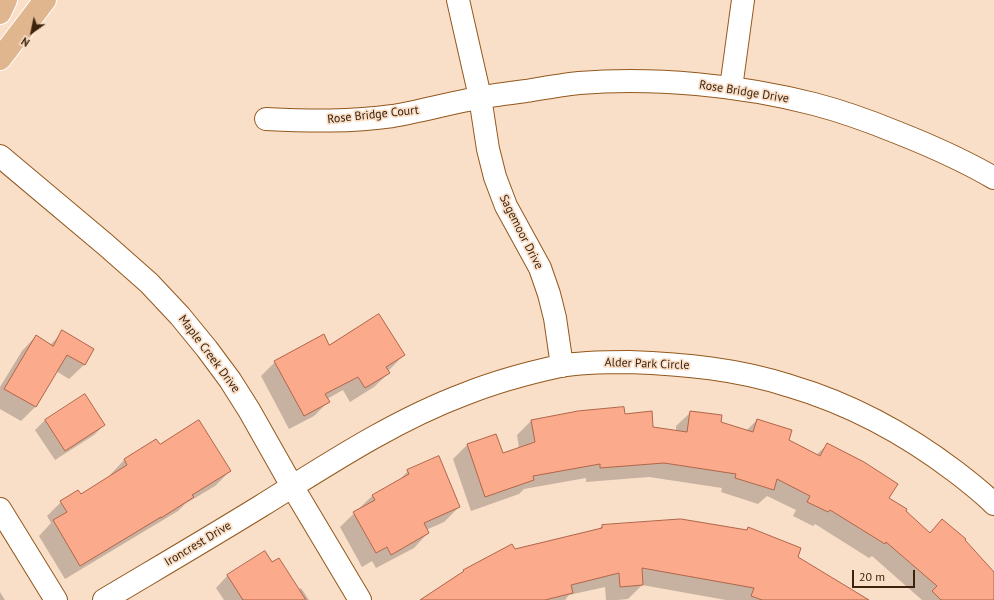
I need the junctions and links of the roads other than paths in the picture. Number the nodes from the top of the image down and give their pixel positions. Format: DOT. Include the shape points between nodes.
graph roads {
  1 [pos="6,0"];
  2 [pos="45,0"];
  3 [pos="458,0"];
  4 [pos="743,0"];
  5 [pos="0,13"];
  6 [pos="0,59"];
  7 [pos="731,88"];
  8 [pos="480,97"];
  9 [pos="266,119"];
  10 [pos="0,156"];
  11 [pos="994,178"];
  12 [pos="562,366"];
  13 [pos="292,486"];
  14 [pos="994,504"];
  15 [pos="0,509"];
  16 [pos="56,600"];
  17 [pos="104,600"];
  18 [pos="360,600"];
  1 -- 5 [label="main road"];
  2 -- 6 [label="main road"];
  3 -- 8 [label="street, Sagemoor Drive"];
  4 -- 7 [label="street"];
  7 -- 8 [label="street, Rose Bridge Drive" via="628,81 578,83"];
  7 -- 11 [label="street, Rose Bridge Drive" via="814,104 869,121 916,140"];
  8 -- 9 [label="street, Rose Bridge Court" via="393,116 318,121"];
  8 -- 12 [label="street, Sagemoor Drive" via="495,177 506,206 540,268 555,318"];
  10 -- 13 [label="street, Maple Creek Drive" via="149,283 180,316 230,380"];
  12 -- 13 [label="street, Alder Park Circle" via="503,381 458,397 386,431"];
  12 -- 14 [label="street, Alder Park Circle" via="610,362 709,367 762,377 810,392 859,411 906,437 982,492"];
  13 -- 17 [label="street, Ironcrest Drive"];
  13 -- 18 [label="street, Maple Creek Drive"];
  15 -- 16 [label="street"];
}
